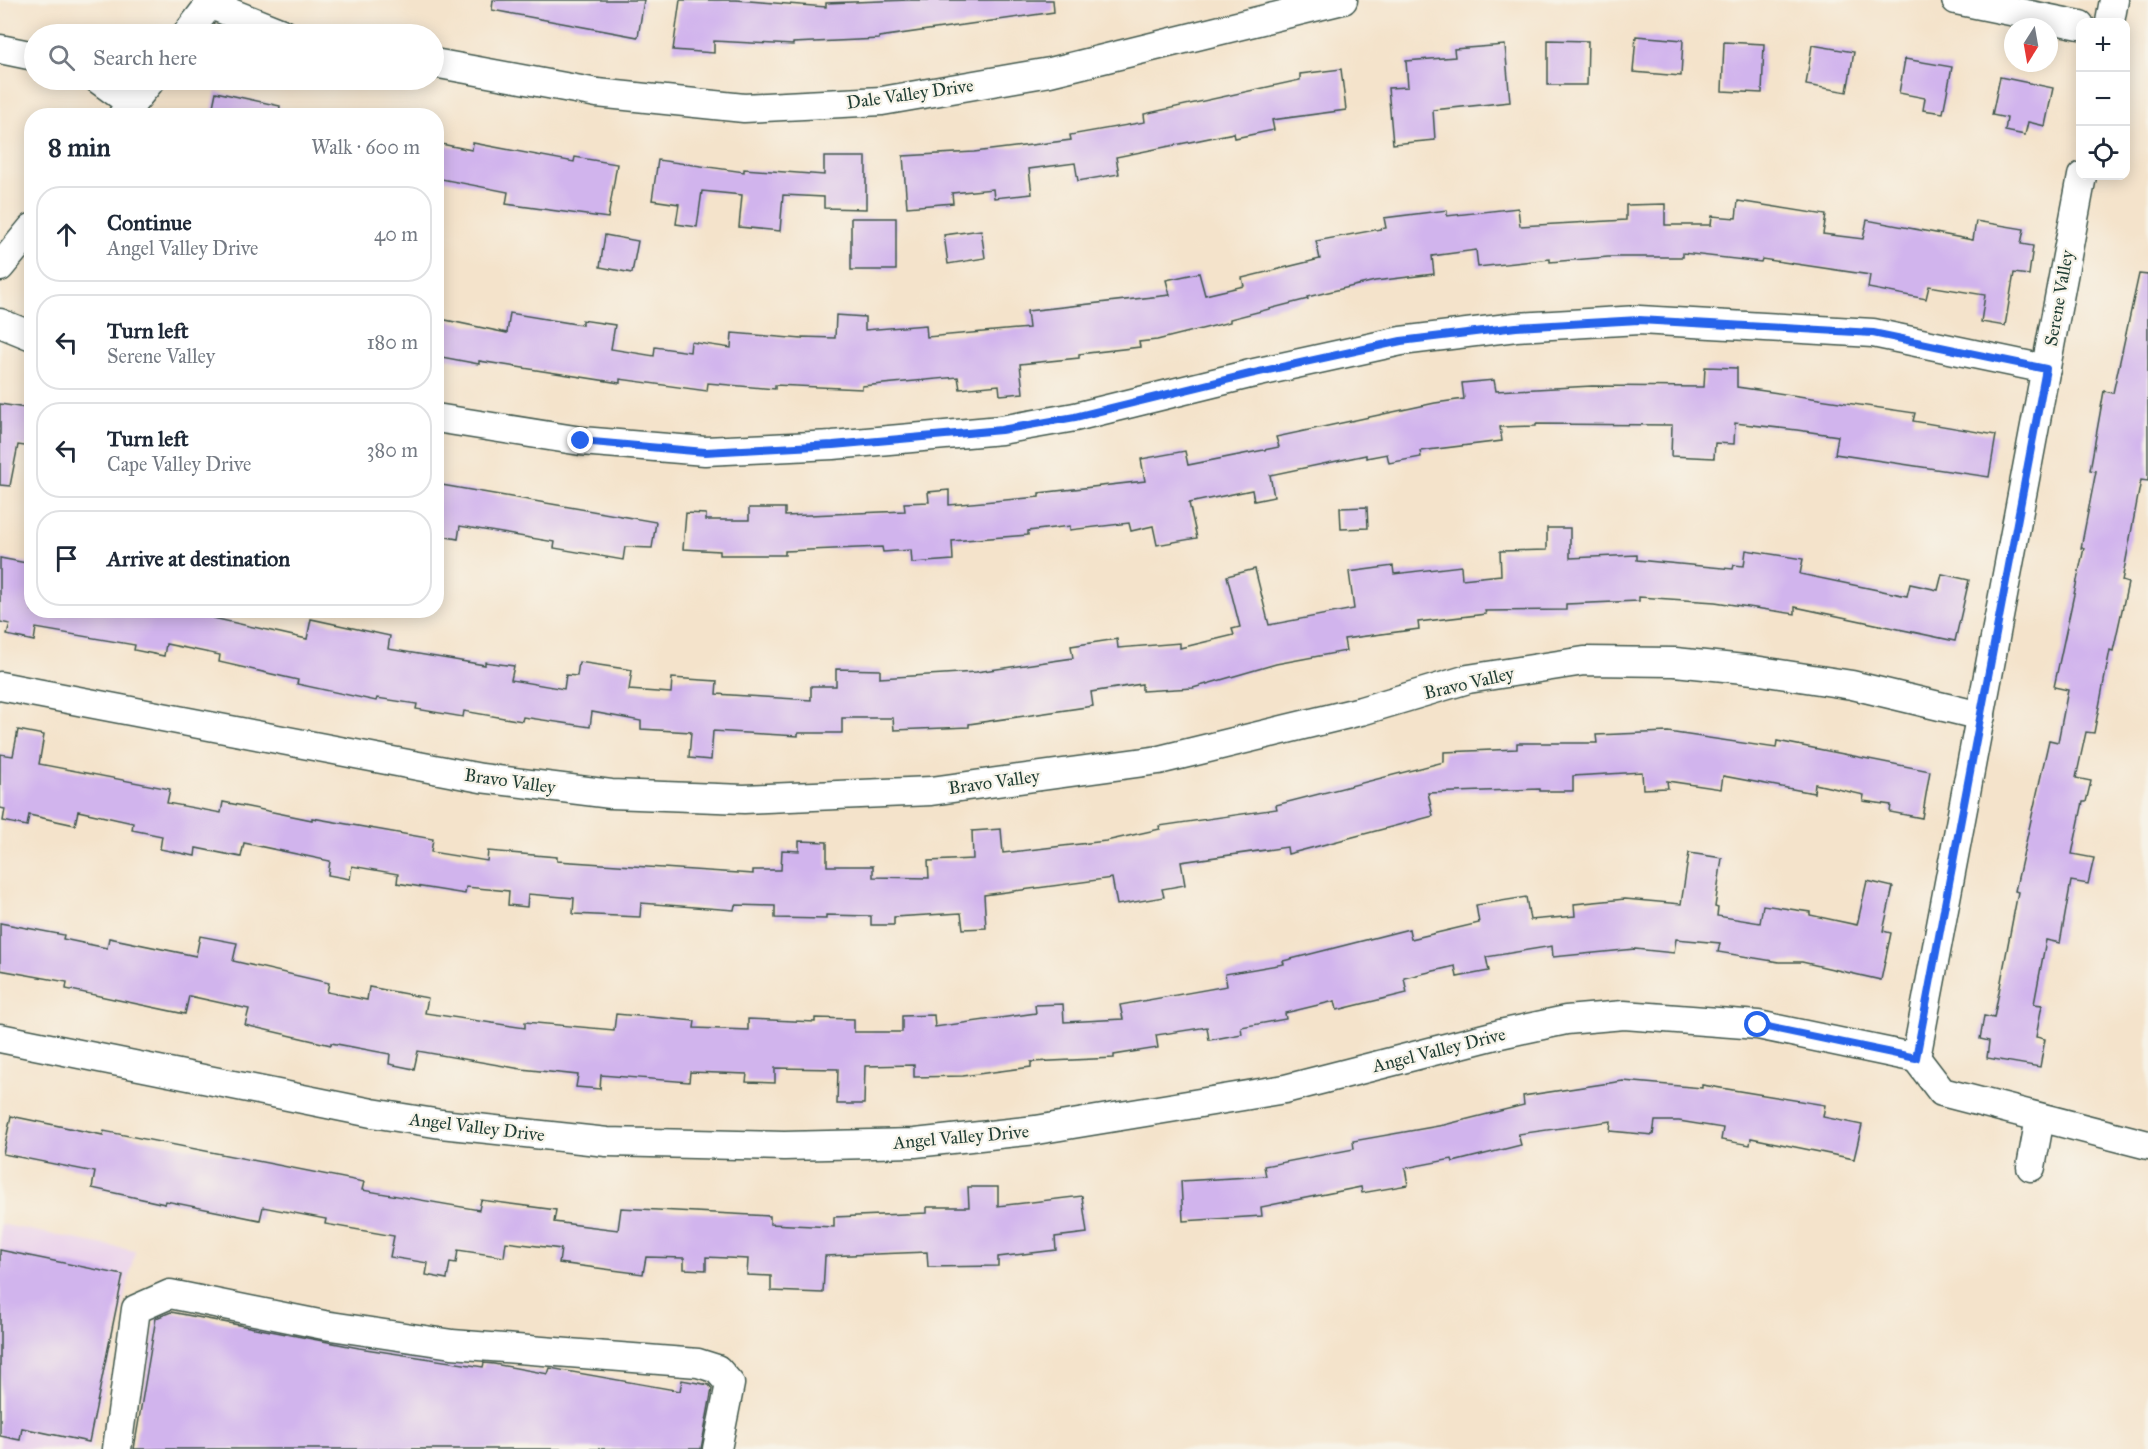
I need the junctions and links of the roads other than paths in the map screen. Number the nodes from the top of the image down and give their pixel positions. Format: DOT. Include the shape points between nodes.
graph roads {
  1 [pos="1343,0"];
  2 [pos="1956,0"];
  3 [pos="2114,0"];
  4 [pos="211,2"];
  5 [pos="2111,18"];
  6 [pos="194,24"];
  7 [pos="261,24"];
  8 [pos="2076,24"];
  9 [pos="0,49"];
  10 [pos="24,54"];
  11 [pos="444,65"];
  12 [pos="108,90"];
  13 [pos="144,90"];
  14 [pos="125,108"];
  15 [pos="129,108"];
  16 [pos="2081,180"];
  17 [pos="24,238"];
  18 [pos="0,267"];
  19 [pos="0,323"];
  20 [pos="24,333"];
  21 [pos="2046,369"];
  22 [pos="444,419"];
  23 [pos="0,686"];
  24 [pos="1980,716"];
  25 [pos="0,1038"];
  26 [pos="1916,1058"];
  27 [pos="2040,1118"];
  28 [pos="2148,1145"];
  29 [pos="2031,1167"];
  30 [pos="117,1449"];
  31 [pos="717,1449"];
  1 -- 11 [label="street, Dale Valley Drive" via="1050,72 882,101 744,108 597,93"];
  2 -- 8 [label="street"];
  3 -- 5 [label="street"];
  4 -- 6 [label="street"];
  4 -- 7 [label="street"];
  9 -- 10 [label="street"];
  12 -- 14 [label="street"];
  13 -- 15 [label="street"];
  16 -- 21 [label="street, Serene Valley"];
  17 -- 18 [label="street"];
  19 -- 20 [label="street"];
  21 -- 22 [label="street" via="1873,333 1639,320 1516,327 1401,341 1075,417 1001,430 833,445 705,452 581,441"];
  21 -- 24 [label="street, Serene Valley"];
  23 -- 24 [label="street, Bravo Valley" via="481,778 611,794 744,799 931,791 1159,760 1361,711 1468,679 1584,661 1675,662 1754,670 1852,685"];
  24 -- 26 [label="street, Serene Valley"];
  25 -- 26 [label="street, Angel Valley Drive" via="441,1124 607,1142 784,1146 915,1143 1036,1130 1285,1089 1500,1034 1566,1020 1624,1015 1758,1025"];
  26 -- 27 [label="street" via="1942,1092"];
  27 -- 28 [label="street"];
  27 -- 29 [label="street"];
  30 -- 31 [label="street" via="136,1309 170,1294 324,1325 452,1344 699,1363 717,1369 730,1384"];
}
